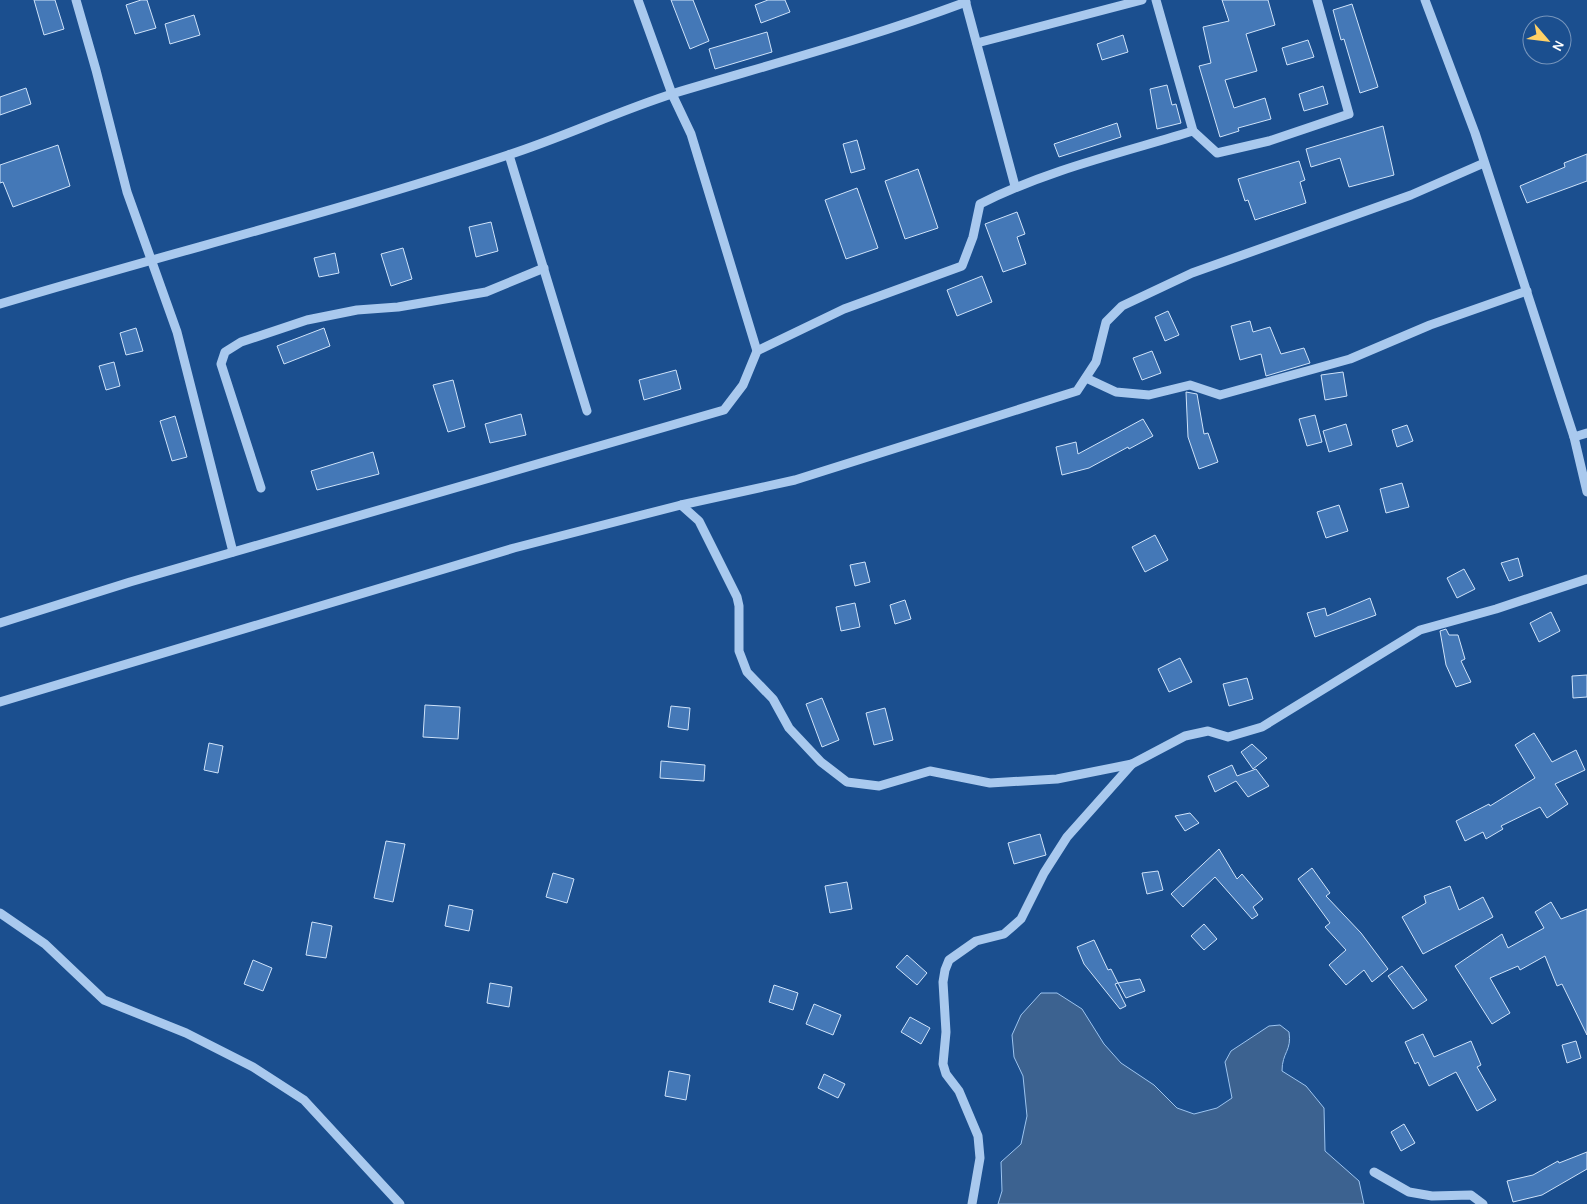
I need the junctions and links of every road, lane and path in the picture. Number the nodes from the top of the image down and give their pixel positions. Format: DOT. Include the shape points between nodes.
graph roads {
  1 [pos="76,0"];
  2 [pos="638,0"];
  3 [pos="1142,0"];
  4 [pos="1156,0"];
  5 [pos="1317,0"];
  6 [pos="1425,0"];
  7 [pos="966,1"];
  8 [pos="978,43"];
  9 [pos="672,94"];
  10 [pos="1193,131"];
  11 [pos="510,155"];
  12 [pos="1484,163"];
  13 [pos="1015,186"];
  14 [pos="151,259"];
  15 [pos="544,268"];
  16 [pos="1527,291"];
  17 [pos="0,304"];
  18 [pos="758,351"];
  19 [pos="1086,378"];
  20 [pos="587,411"];
  21 [pos="1587,433"];
  22 [pos="1574,437"];
  23 [pos="261,488"];
  24 [pos="1587,492"];
  25 [pos="681,505"];
  26 [pos="233,552"];
  27 [pos="1587,579"];
  28 [pos="0,623"];
  29 [pos="0,702"];
  30 [pos="1132,764"];
  31 [pos="0,913"];
  32 [pos="1374,1172"];
  33 [pos="400,1204"];
  34 [pos="972,1204"];
  35 [pos="1482,1204"];
  1 -- 14 [label="street" via="127,192"];
  2 -- 9 [label="street"];
  3 -- 8 [label="street"];
  4 -- 10 [label="street"];
  5 -- 10 [label="street" via="1349,114 1270,141 1218,153"];
  6 -- 12 [label="street"];
  7 -- 8 [label="street"];
  7 -- 9 [label="street" via="892,29"];
  8 -- 13 [label="street"];
  9 -- 11 [label="street"];
  9 -- 18 [label="street" via="697,152"];
  10 -- 13 [label="street"];
  11 -- 14 [label="street" via="344,206"];
  11 -- 15 [label="street"];
  12 -- 16 [label="street"];
  12 -- 19 [label="street" via="1411,195 1192,273 1122,306 1106,322 1096,362"];
  13 -- 18 [label="street" via="980,204 962,266 844,309"];
  14 -- 17 [label="street"];
  14 -- 26 [label="street" via="177,332"];
  15 -- 20 [label="street"];
  15 -- 23 [label="street" via="486,292 307,320 241,342 225,352 221,364"];
  16 -- 19 [label="street" via="1430,325 1350,359 1220,395 1190,385 1149,395 1116,392"];
  16 -- 22 [label="street"];
  18 -- 26 [label="street" via="743,384 724,410"];
  19 -- 25 [label="street" via="1076,391 795,480"];
  21 -- 22 [label="street"];
  22 -- 24 [label="street"];
  25 -- 29 [label="street" via="514,548"];
  25 -- 30 [label="street" via="699,521 737,596 739,651 747,672 773,699 789,728 821,762 847,782 878,786 930,771 990,783 1057,779"];
  26 -- 28 [label="street"];
  27 -- 30 [label="street" via="1420,630 1262,727 1228,737 1208,731 1185,736"];
  30 -- 34 [label="street" via="1068,837 1044,873 1021,919 1004,934 976,941 949,960 945,970 943,1064 946,1074 959,1091 978,1136 980,1158"];
  31 -- 33 [label="street" via="45,944 104,1000 186,1032 254,1067 304,1100"];
  32 -- 35 [label="street" via="1409,1192 1432,1196 1471,1195"];
}
